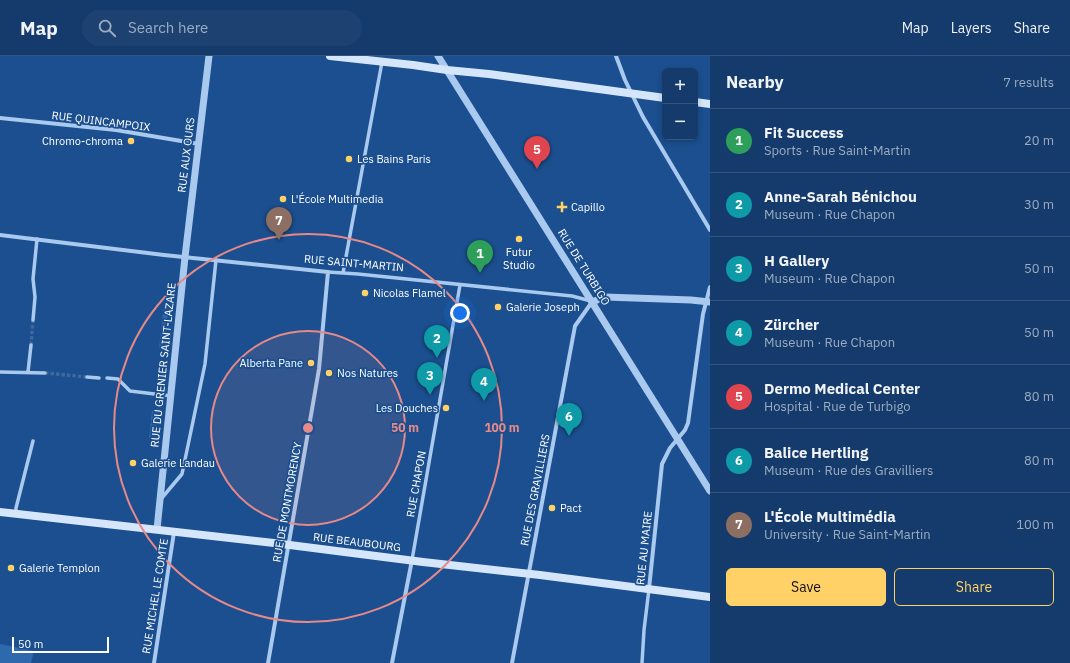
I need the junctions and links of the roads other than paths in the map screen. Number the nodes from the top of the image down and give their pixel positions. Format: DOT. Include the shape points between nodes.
graph roads {
  1 [pos="209,56"];
  2 [pos="330,56"];
  3 [pos="438,56"];
  4 [pos="616,56"];
  5 [pos="382,62"];
  6 [pos="447,70"];
  7 [pos="631,94"];
  8 [pos="662,98"];
  9 [pos="698,102"];
  10 [pos="710,104"];
  11 [pos="0,118"];
  12 [pos="199,144"];
  13 [pos="710,230"];
  14 [pos="0,235"];
  15 [pos="37,239"];
  16 [pos="185,257"];
  17 [pos="216,260"];
  18 [pos="328,272"];
  19 [pos="343,273"];
  20 [pos="460,285"];
  21 [pos="710,287"];
  22 [pos="592,302"];
  23 [pos="708,302"];
  24 [pos="33,320"];
  25 [pos="31,344"];
  26 [pos="0,372"];
  27 [pos="28,372"];
  28 [pos="45,373"];
  29 [pos="87,377"];
  30 [pos="99,378"];
  31 [pos="107,378"];
  32 [pos="171,396"];
  33 [pos="677,439"];
  34 [pos="33,441"];
  35 [pos="710,491"];
  36 [pos="161,499"];
  37 [pos="0,512"];
  38 [pos="16,514"];
  39 [pos="157,529"];
  40 [pos="174,532"];
  41 [pos="289,545"];
  42 [pos="412,560"];
  43 [pos="528,574"];
  44 [pos="648,589"];
  45 [pos="710,597"];
  46 [pos="154,663"];
  47 [pos="268,663"];
  48 [pos="392,663"];
  49 [pos="512,663"];
  50 [pos="642,663"];
  1 -- 12 [label="street, RUE AUX OURS"];
  2 -- 5 [label="main road"];
  3 -- 6 [label="street, RUE DE TURBIGO"];
  4 -- 7 [label="street"];
  5 -- 6 [label="main road"];
  5 -- 19 [label="street"];
  6 -- 7 [label="main road"];
  6 -- 22 [label="street, RUE DE TURBIGO"];
  7 -- 8 [label="main road"];
  7 -- 13 [label="street"];
  9 -- 10 [label="main road"];
  11 -- 12 [label="street, RUE QUINCAMPOIX" via="116,130"];
  12 -- 16 [label="street, RUE AUX OURS"];
  14 -- 15 [label="street, RUE SAINT-MARTIN"];
  15 -- 16 [label="street, RUE SAINT-MARTIN"];
  15 -- 24 [label="street" via="33,279"];
  16 -- 17 [label="street, RUE SAINT-MARTIN"];
  16 -- 32 [label="street, RUE DU GRENIER SAINT-LAZARE"];
  17 -- 18 [label="street, RUE SAINT-MARTIN"];
  17 -- 36 [label="street" via="205,364 182,474"];
  18 -- 19 [label="street, RUE SAINT-MARTIN"];
  18 -- 41 [label="street, RUE DE MONTMORENCY" via="319,368"];
  19 -- 20 [label="street, RUE SAINT-MARTIN"];
  20 -- 22 [label="street, RUE SAINT-MARTIN" via="572,296"];
  20 -- 42 [label="street, RUE CHAPON"];
  21 -- 23 [label="street"];
  22 -- 23 [label="street" via="605,297"];
  22 -- 33 [label="street, RUE DE TURBIGO"];
  22 -- 43 [label="street, RUE DES GRAVILLIERS" via="575,326"];
  23 -- 33 [label="street, RUE AU MAIRE" via="703,314 688,423"];
  25 -- 27 [label="street"];
  26 -- 27 [label="street"];
  27 -- 28 [label="street"];
  29 -- 30 [label="street"];
  31 -- 32 [label="street" via="118,379 130,391"];
  32 -- 36 [label="street, RUE DU GRENIER SAINT-LAZARE"];
  33 -- 35 [label="street, RUE DE TURBIGO"];
  33 -- 44 [label="street, RUE AU MAIRE" via="662,464"];
  34 -- 38 [label="street"];
  36 -- 39 [label="street, RUE DU GRENIER SAINT-LAZARE"];
  37 -- 38 [label="main road, RUE BEAUBOURG"];
  38 -- 39 [label="main road, RUE BEAUBOURG"];
  39 -- 40 [label="main road, RUE BEAUBOURG"];
  40 -- 41 [label="main road, RUE BEAUBOURG"];
  40 -- 46 [label="street, RUE MICHEL LE COMTE"];
  41 -- 42 [label="main road, RUE BEAUBOURG"];
  41 -- 47 [label="street, RUE DE MONTMORENCY"];
  42 -- 43 [label="main road, RUE BEAUBOURG"];
  42 -- 48 [label="street, RUE CHAPON"];
  43 -- 44 [label="main road, RUE BEAUBOURG"];
  43 -- 49 [label="street, RUE DES GRAVILLIERS"];
  44 -- 45 [label="main road, RUE BEAUBOURG"];
  44 -- 50 [label="street, RUE AU MAIRE"];
}
